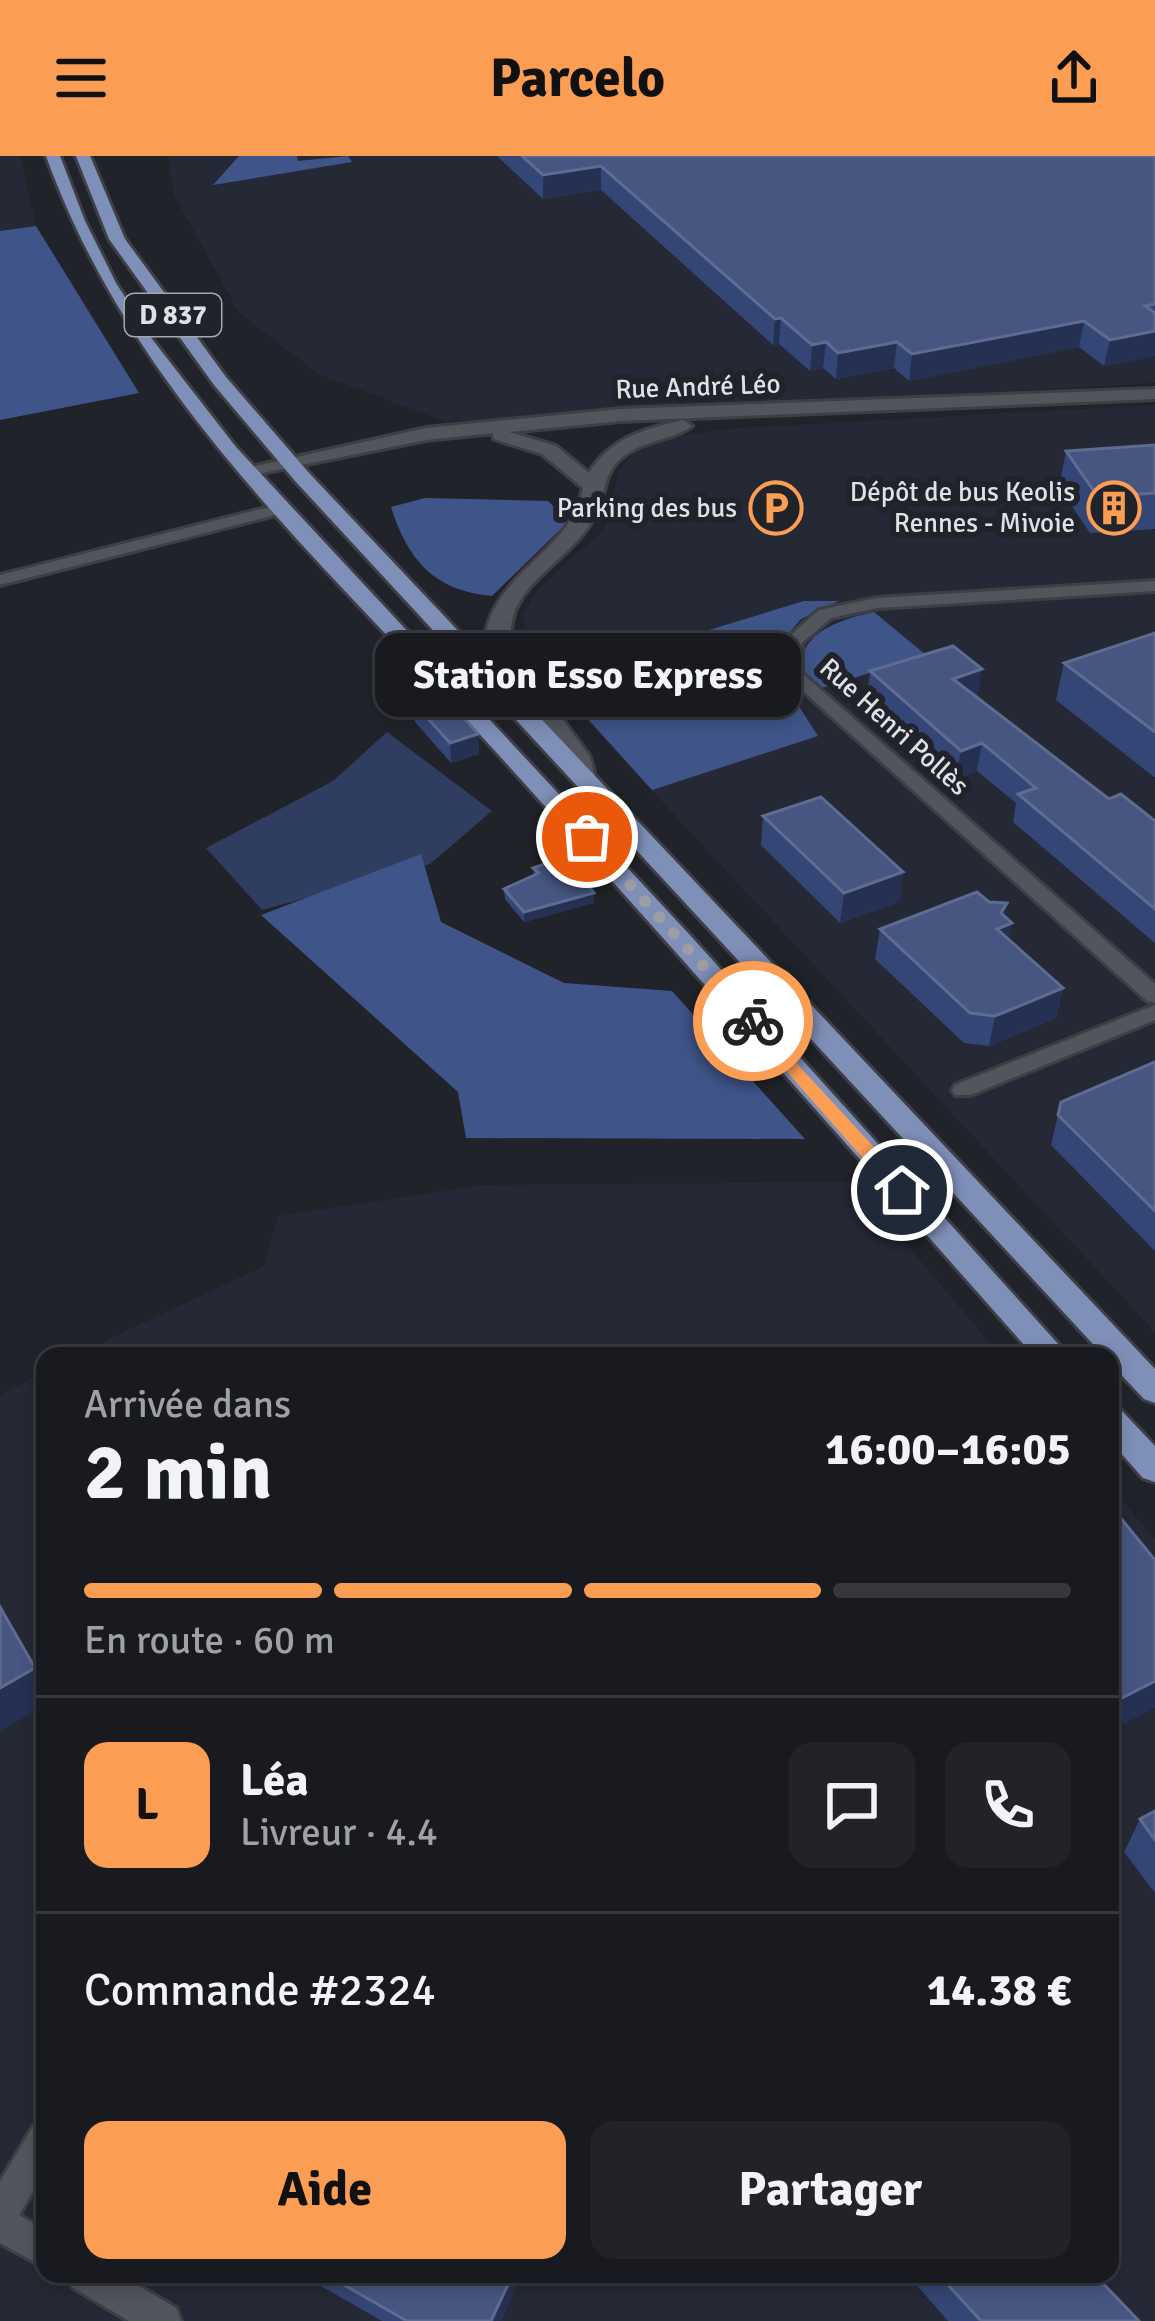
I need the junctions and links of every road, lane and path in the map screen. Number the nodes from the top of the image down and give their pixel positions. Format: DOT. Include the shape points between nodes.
graph roads {
  1 [pos="53,156"];
  2 [pos="83,156"];
  3 [pos="1155,394"];
  4 [pos="801,411"];
  5 [pos="462,430"];
  6 [pos="287,459"];
  7 [pos="248,470"];
  8 [pos="592,486"];
  9 [pos="281,509"];
  10 [pos="0,580"];
  11 [pos="1155,586"];
  12 [pos="583,777"];
  13 [pos="1155,996"];
  14 [pos="1155,1012"];
  15 [pos="963,1090"];
  16 [pos="1045,1347"];
  17 [pos="1115,1347"];
  18 [pos="1119,1351"];
  19 [pos="1155,1390"];
  20 [pos="1119,1429"];
  21 [pos="1155,1468"];
  22 [pos="36,2154"];
  23 [pos="0,2219"];
  24 [pos="36,2244"];
  25 [pos="100,2283"];
  26 [pos="163,2321"];
  1 -- 7 [label="main road, D 837" via="87,243 127,314"];
  2 -- 6 [label="main road, D 837" via="117,239"];
  3 -- 4 [label="street, Rue André Léo"];
  4 -- 5 [label="street, Rue André Léo" via="621,415"];
  4 -- 8 [label="street" via="651,433 620,448"];
  5 -- 6 [label="street, Rue André Léo"];
  5 -- 8 [label="street" via="521,437"];
  6 -- 7 [label="street, Rue André Léo"];
  6 -- 12 [label="main road, D 837"];
  7 -- 9 [label="main road, D 837"];
  8 -- 12 [label="street" via="588,513 520,581 497,618 515,673 582,758"];
  9 -- 10 [label="street"];
  9 -- 16 [label="main road, D 837"];
  11 -- 13 [label="street, Rue Henri Pollès" via="878,603 825,614 793,641 789,658 793,674"];
  12 -- 17 [label="main road, D 837"];
  14 -- 15 [label="street"];
  18 -- 19 [label="main road, D 837"];
  20 -- 21 [label="main road"];
  22 -- 23 [label="street"];
  23 -- 24 [label="street"];
  25 -- 26 [label="street"];
}
